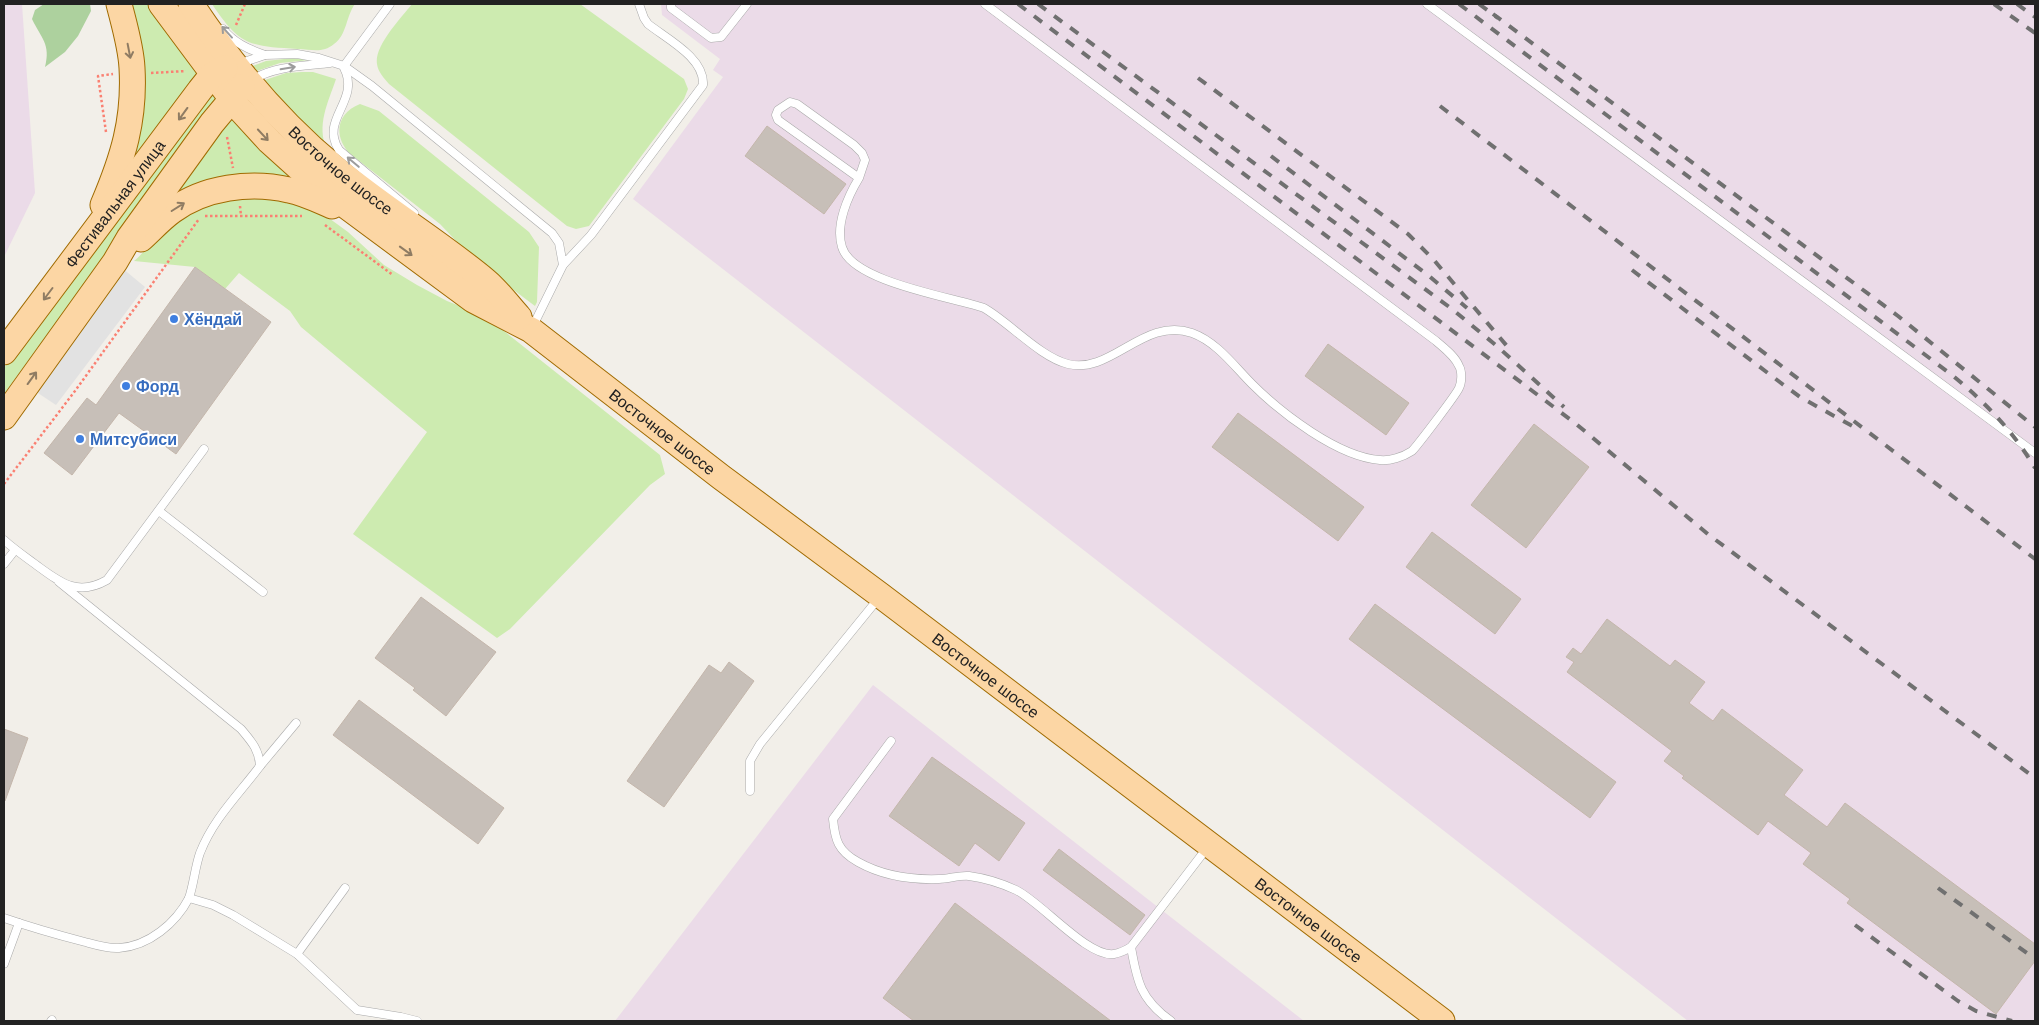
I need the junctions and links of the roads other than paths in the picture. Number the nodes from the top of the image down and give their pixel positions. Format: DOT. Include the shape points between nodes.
graph roads {
  1 [pos="119,4"];
  2 [pos="161,4"];
  3 [pos="390,4"];
  4 [pos="639,4"];
  5 [pos="671,4"];
  6 [pos="747,4"];
  7 [pos="985,4"];
  8 [pos="1427,4"];
  9 [pos="196,7"];
  10 [pos="216,20"];
  11 [pos="265,55"];
  12 [pos="332,63"];
  13 [pos="206,66"];
  14 [pos="344,66"];
  15 [pos="238,82"];
  16 [pos="859,178"];
  17 [pos="420,219"];
  18 [pos="367,222"];
  19 [pos="426,226"];
  20 [pos="78,255"];
  21 [pos="115,262"];
  22 [pos="562,265"];
  23 [pos="465,266"];
  24 [pos="530,330"];
  25 [pos="4,352"];
  26 [pos="4,417"];
  27 [pos="204,449"];
  28 [pos="2035,452"];
  29 [pos="159,511"];
  30 [pos="4,540"];
  31 [pos="15,550"];
  32 [pos="4,564"];
  33 [pos="59,582"];
  34 [pos="263,592"];
  35 [pos="880,595"];
  36 [pos="296,723"];
  37 [pos="891,741"];
  38 [pos="260,766"];
  39 [pos="750,790"];
  40 [pos="1209,846"];
  41 [pos="345,888"];
  42 [pos="189,898"];
  43 [pos="4,918"];
  44 [pos="19,923"];
  45 [pos="1131,947"];
  46 [pos="297,954"];
  47 [pos="4,964"];
  48 [pos="417,1021"];
  49 [pos="1171,1021"];
  50 [pos="1442,1021"];
  1 -- 20 [label="main road, one-way" via="132,73 130,124 120,167"];
  2 -- 13 [label="main road"];
  3 -- 14 [label="lane"];
  4 -- 22 [label="lane" via="648,24 699,67 704,76 703,85 591,235"];
  5 -- 6 [label="lane" via="671,8 712,38 717,38"];
  7 -- 16 [label="lane" via="1436,341 1460,366 1460,387 1412,450 1397,458 1381,461 1349,453 1307,428 1253,386 1210,343 1192,333 1163,330 1083,366 1056,360 984,308 880,279 861,269 842,248 840,233 848,198"];
  8 -- 28 [label="lane"];
  9 -- 15 [label="main road"];
  11 -- 10 [label="lane, one-way" via="247,48"];
  11 -- 12 [label="lane" via="297,54"];
  11 -- 15 [label="lane"];
  12 -- 14 [label="lane"];
  15 -- 12 [label="lane, one-way" via="282,69"];
  13 -- 15 [label="main road" via="224,68"];
  13 -- 20 [label="main road, Фестивальная улица, one-way"];
  17 -- 14 [label="lane, one-way" via="339,150 333,141 334,127 350,85"];
  14 -- 22 [label="lane" via="552,233 559,244"];
  15 -- 18 [label="main road, one-way" via="270,142 319,186"];
  15 -- 21 [label="main road" via="128,238"];
  15 -- 23 [label="main road, Восточное шоссе" via="337,170"];
  16 -- 16 [label="lane" via="865,160 854,145 798,104 790,102 778,110 778,120"];
  21 -- 18 [label="main road, one-way" via="172,211 190,199 220,189 246,186 288,189"];
  18 -- 24 [label="main road, Восточное шоссе, one-way" via="473,300"];
  19 -- 23 [label="lane"];
  20 -- 25 [label="main road, Фестивальная улица, one-way"];
  26 -- 21 [label="main road, one-way"];
  22 -- 24 [label="lane"];
  23 -- 24 [label="main road, Восточное шоссе" via="487,282"];
  24 -- 35 [label="main road, Восточное шоссе"];
  27 -- 29 [label="lane"];
  29 -- 33 [label="lane" via="107,580 85,588"];
  29 -- 34 [label="lane"];
  30 -- 31 [label="lane"];
  31 -- 32 [label="lane"];
  31 -- 33 [label="lane"];
  33 -- 38 [label="lane" via="241,730 257,749"];
  35 -- 39 [label="lane" via="760,744 750,761"];
  35 -- 40 [label="main road, Восточное шоссе"];
  36 -- 38 [label="lane"];
  37 -- 45 [label="lane" via="833,819 840,849 856,862 907,879 968,876 1017,890 1100,952 1113,954"];
  38 -- 42 [label="lane" via="216,822 206,840"];
  40 -- 45 [label="lane"];
  40 -- 50 [label="main road, Восточное шоссе"];
  41 -- 46 [label="lane"];
  42 -- 44 [label="lane" via="176,917 158,933 142,942 119,948"];
  42 -- 46 [label="lane" via="233,914"];
  43 -- 44 [label="lane"];
  44 -- 47 [label="lane"];
  45 -- 49 [label="lane" via="1136,978 1143,993"];
  46 -- 48 [label="lane" via="357,1010"];
}
